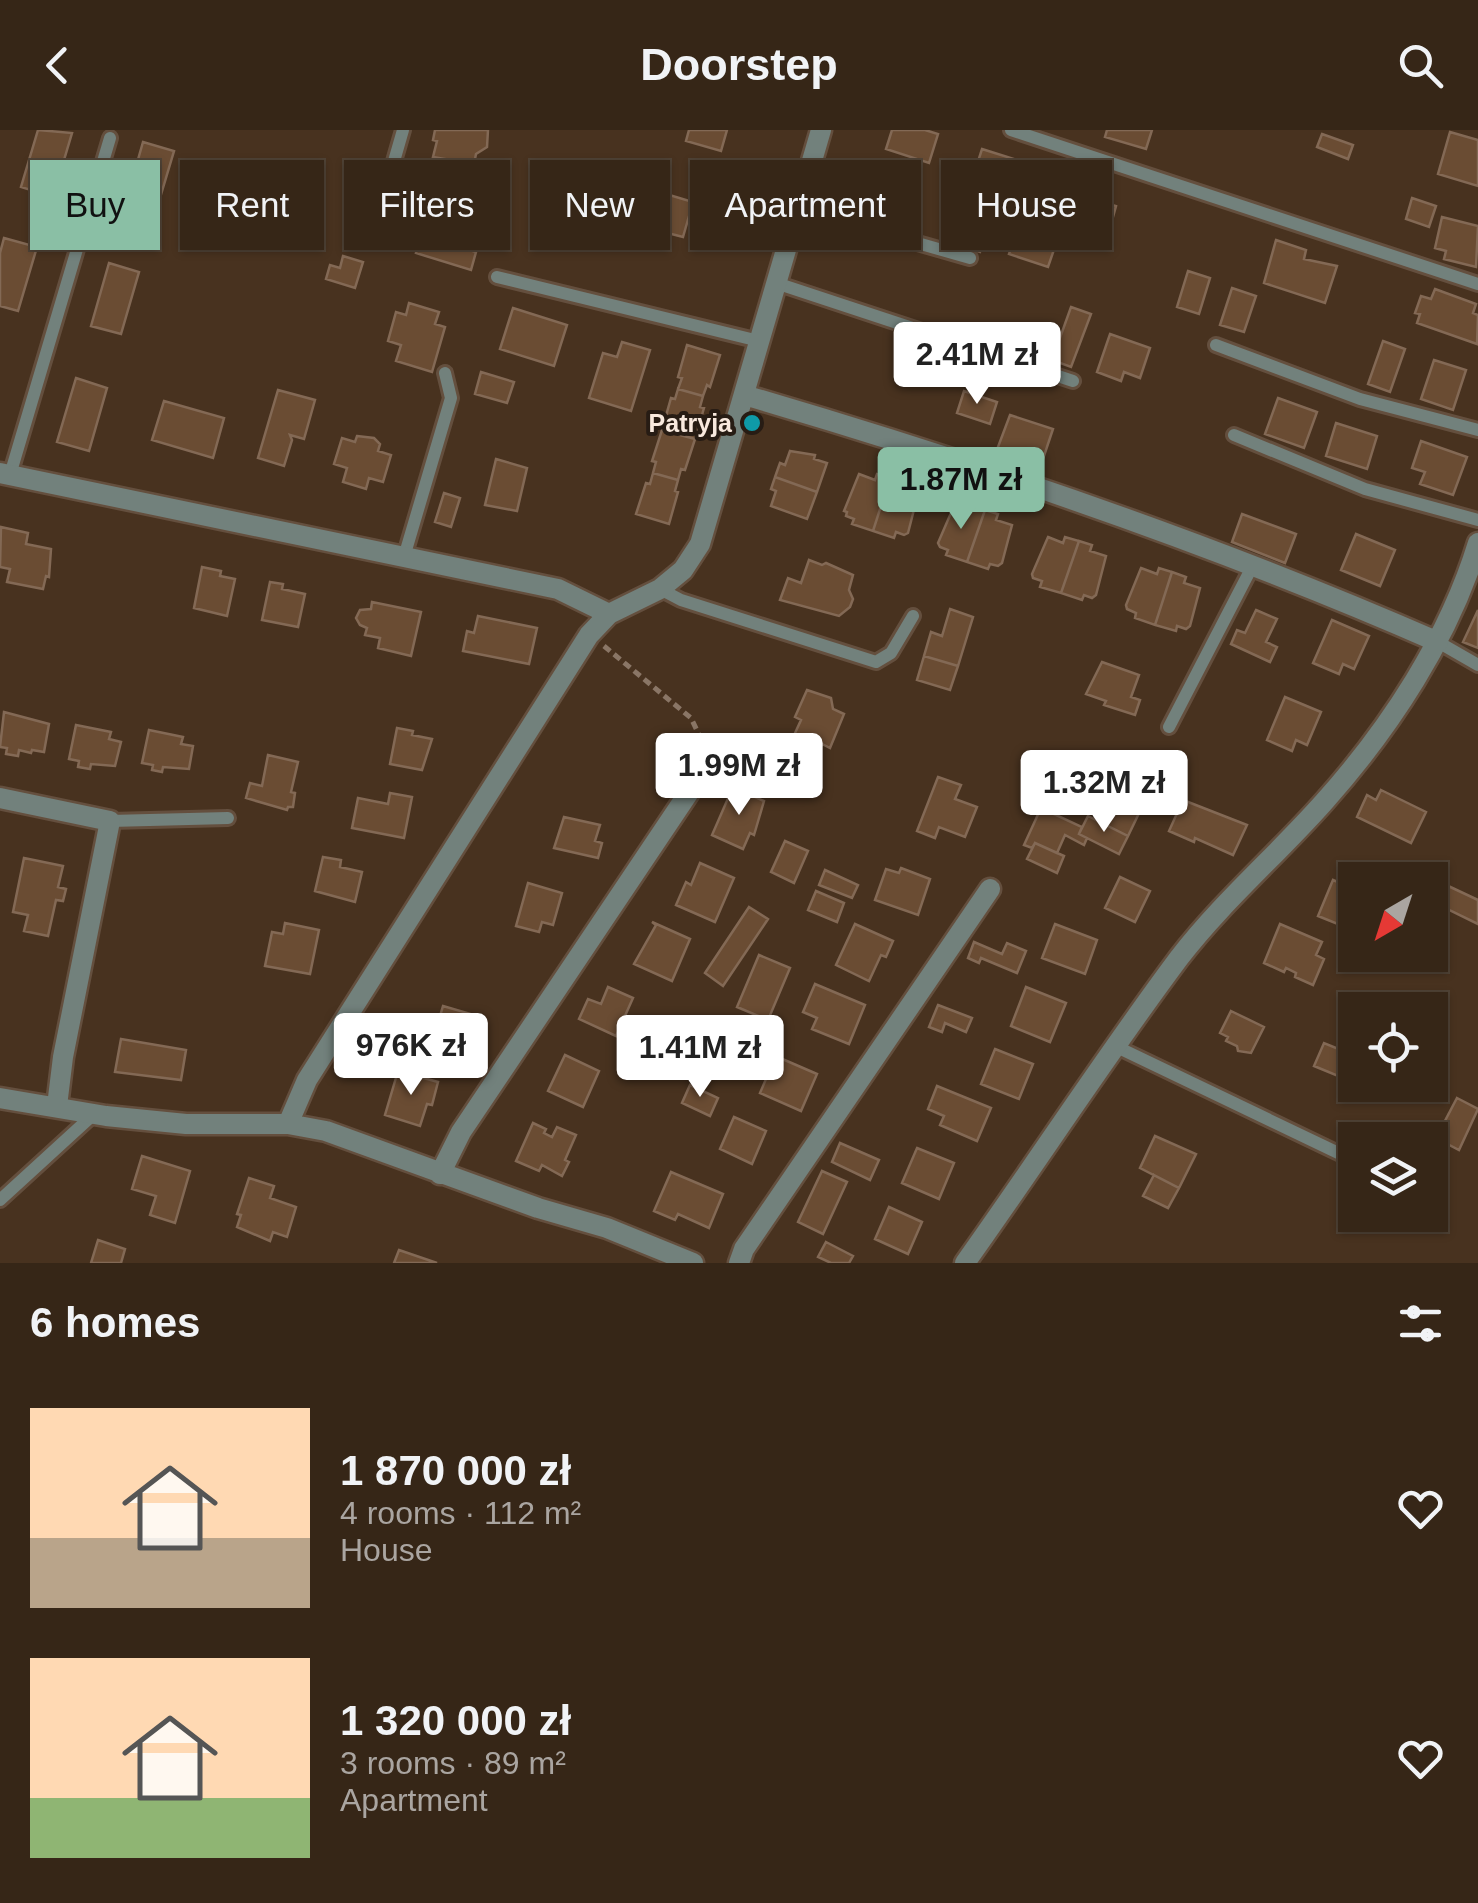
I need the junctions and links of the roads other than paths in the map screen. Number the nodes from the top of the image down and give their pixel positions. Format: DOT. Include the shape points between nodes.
graph roads {
  1 [pos="403,130"];
  2 [pos="820,130"];
  3 [pos="1011,130"];
  4 [pos="110,138"];
  5 [pos="394,160"];
  6 [pos="812,160"];
  7 [pos="921,244"];
  8 [pos="786,250"];
  9 [pos="970,258"];
  10 [pos="497,277"];
  11 [pos="776,283"];
  12 [pos="1478,284"];
  13 [pos="760,341"];
  14 [pos="1216,345"];
  15 [pos="445,373"];
  16 [pos="1073,381"];
  17 [pos="744,395"];
  18 [pos="1478,430"];
  19 [pos="1234,435"];
  20 [pos="5,474"];
  21 [pos="1478,520"];
  22 [pos="1478,543"];
  23 [pos="404,557"];
  24 [pos="1253,564"];
  25 [pos="660,588"];
  26 [pos="609,614"];
  27 [pos="913,616"];
  28 [pos="1438,642"];
  29 [pos="1478,665"];
  30 [pos="1168,727"];
  31 [pos="710,761"];
  32 [pos="0,798"];
  33 [pos="228,818"];
  34 [pos="110,821"];
  35 [pos="990,889"];
  36 [pos="1117,1047"];
  37 [pos="0,1098"];
  38 [pos="57,1106"];
  39 [pos="94,1114"];
  40 [pos="288,1124"];
  41 [pos="1338,1153"];
  42 [pos="440,1174"];
  43 [pos="0,1200"];
  44 [pos="693,1263"];
  45 [pos="739,1263"];
  46 [pos="965,1263"];
  1 -- 5 [label="lane"];
  2 -- 6 [label="street"];
  3 -- 12 [label="lane"];
  4 -- 20 [label="lane"];
  7 -- 9 [label="lane"];
  8 -- 11 [label="street"];
  10 -- 13 [label="lane"];
  11 -- 13 [label="street"];
  11 -- 16 [label="lane"];
  13 -- 17 [label="street"];
  14 -- 18 [label="lane" via="1360,399"];
  15 -- 23 [label="lane" via="451,398"];
  17 -- 24 [label="street" via="933,450"];
  17 -- 25 [label="street" via="700,544"];
  19 -- 21 [label="lane" via="1364,489"];
  20 -- 23 [label="street"];
  22 -- 28 [label="street"];
  23 -- 26 [label="street" via="558,589"];
  24 -- 28 [label="street"];
  24 -- 30 [label="lane"];
  25 -- 26 [label="street"];
  25 -- 27 [label="lane" via="876,662 891,653"];
  26 -- 40 [label="street" via="306,1080"];
  28 -- 29 [label="lane"];
  28 -- 36 [label="street" via="1324,802 1230,896"];
  31 -- 42 [label="street" via="461,1132"];
  32 -- 34 [label="street"];
  33 -- 34 [label="lane"];
  34 -- 38 [label="street"];
  35 -- 45 [label="street"];
  36 -- 41 [label="lane"];
  36 -- 46 [label="street"];
  37 -- 38 [label="street"];
  38 -- 39 [label="street"];
  39 -- 40 [label="street" via="186,1124"];
  39 -- 43 [label="lane"];
  40 -- 42 [label="street" via="326,1131"];
  42 -- 44 [label="street"];
}
